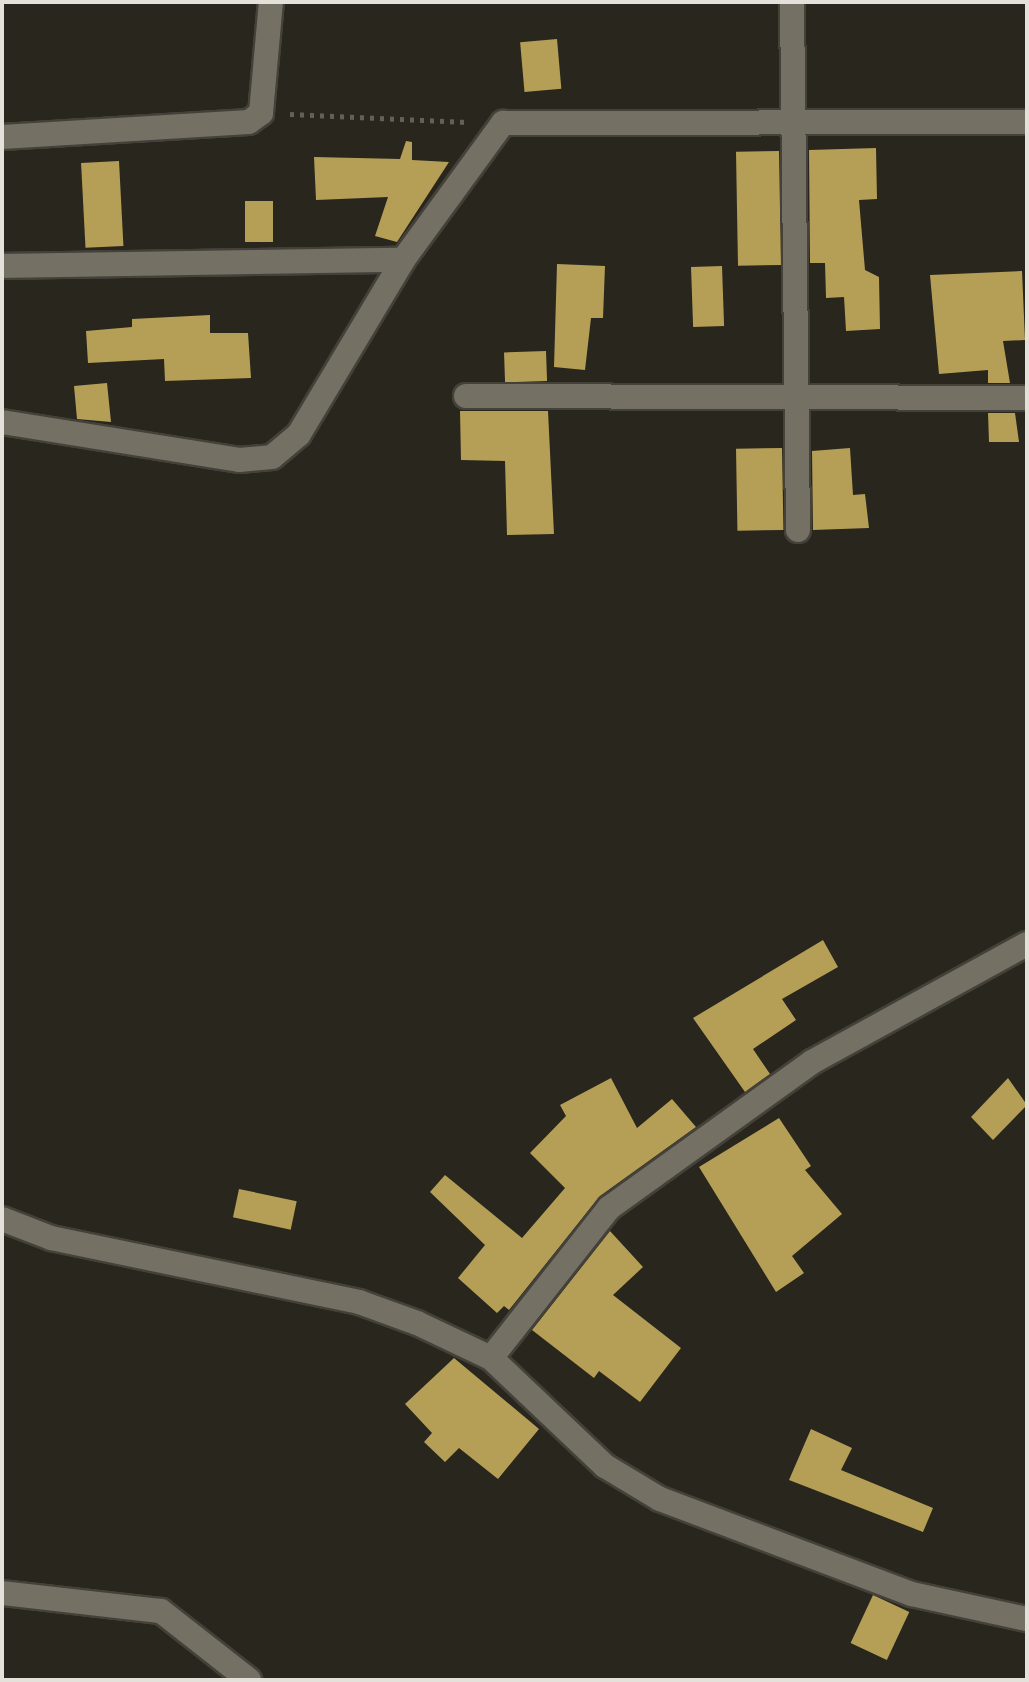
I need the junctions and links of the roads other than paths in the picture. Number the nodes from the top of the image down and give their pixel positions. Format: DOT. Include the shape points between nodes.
graph roads {
  1 [pos="271,2"];
  2 [pos="792,2"];
  3 [pos="795,120"];
  4 [pos="1027,122"];
  5 [pos="2,137"];
  6 [pos="403,260"];
  7 [pos="2,266"];
  8 [pos="466,396"];
  9 [pos="796,398"];
  10 [pos="1027,398"];
  11 [pos="2,422"];
  12 [pos="798,530"];
  13 [pos="1027,944"];
  14 [pos="2,1219"];
  15 [pos="491,1358"];
  16 [pos="2,1593"];
  17 [pos="1027,1619"];
  18 [pos="249,1680"];
  1 -- 5 [label="street" via="261,113 228,125"];
  2 -- 3 [label="street"];
  3 -- 4 [label="street"];
  3 -- 6 [label="street" via="503,123"];
  3 -- 9 [label="street"];
  6 -- 7 [label="street"];
  6 -- 11 [label="street" via="299,434 272,457 239,460"];
  8 -- 9 [label="street"];
  9 -- 10 [label="street"];
  9 -- 12 [label="street"];
  13 -- 15 [label="street" via="812,1062 609,1208"];
  14 -- 15 [label="street" via="51,1238 359,1302"];
  15 -- 17 [label="street" via="605,1466 660,1499 912,1594"];
  16 -- 18 [label="street" via="161,1611"];
}
